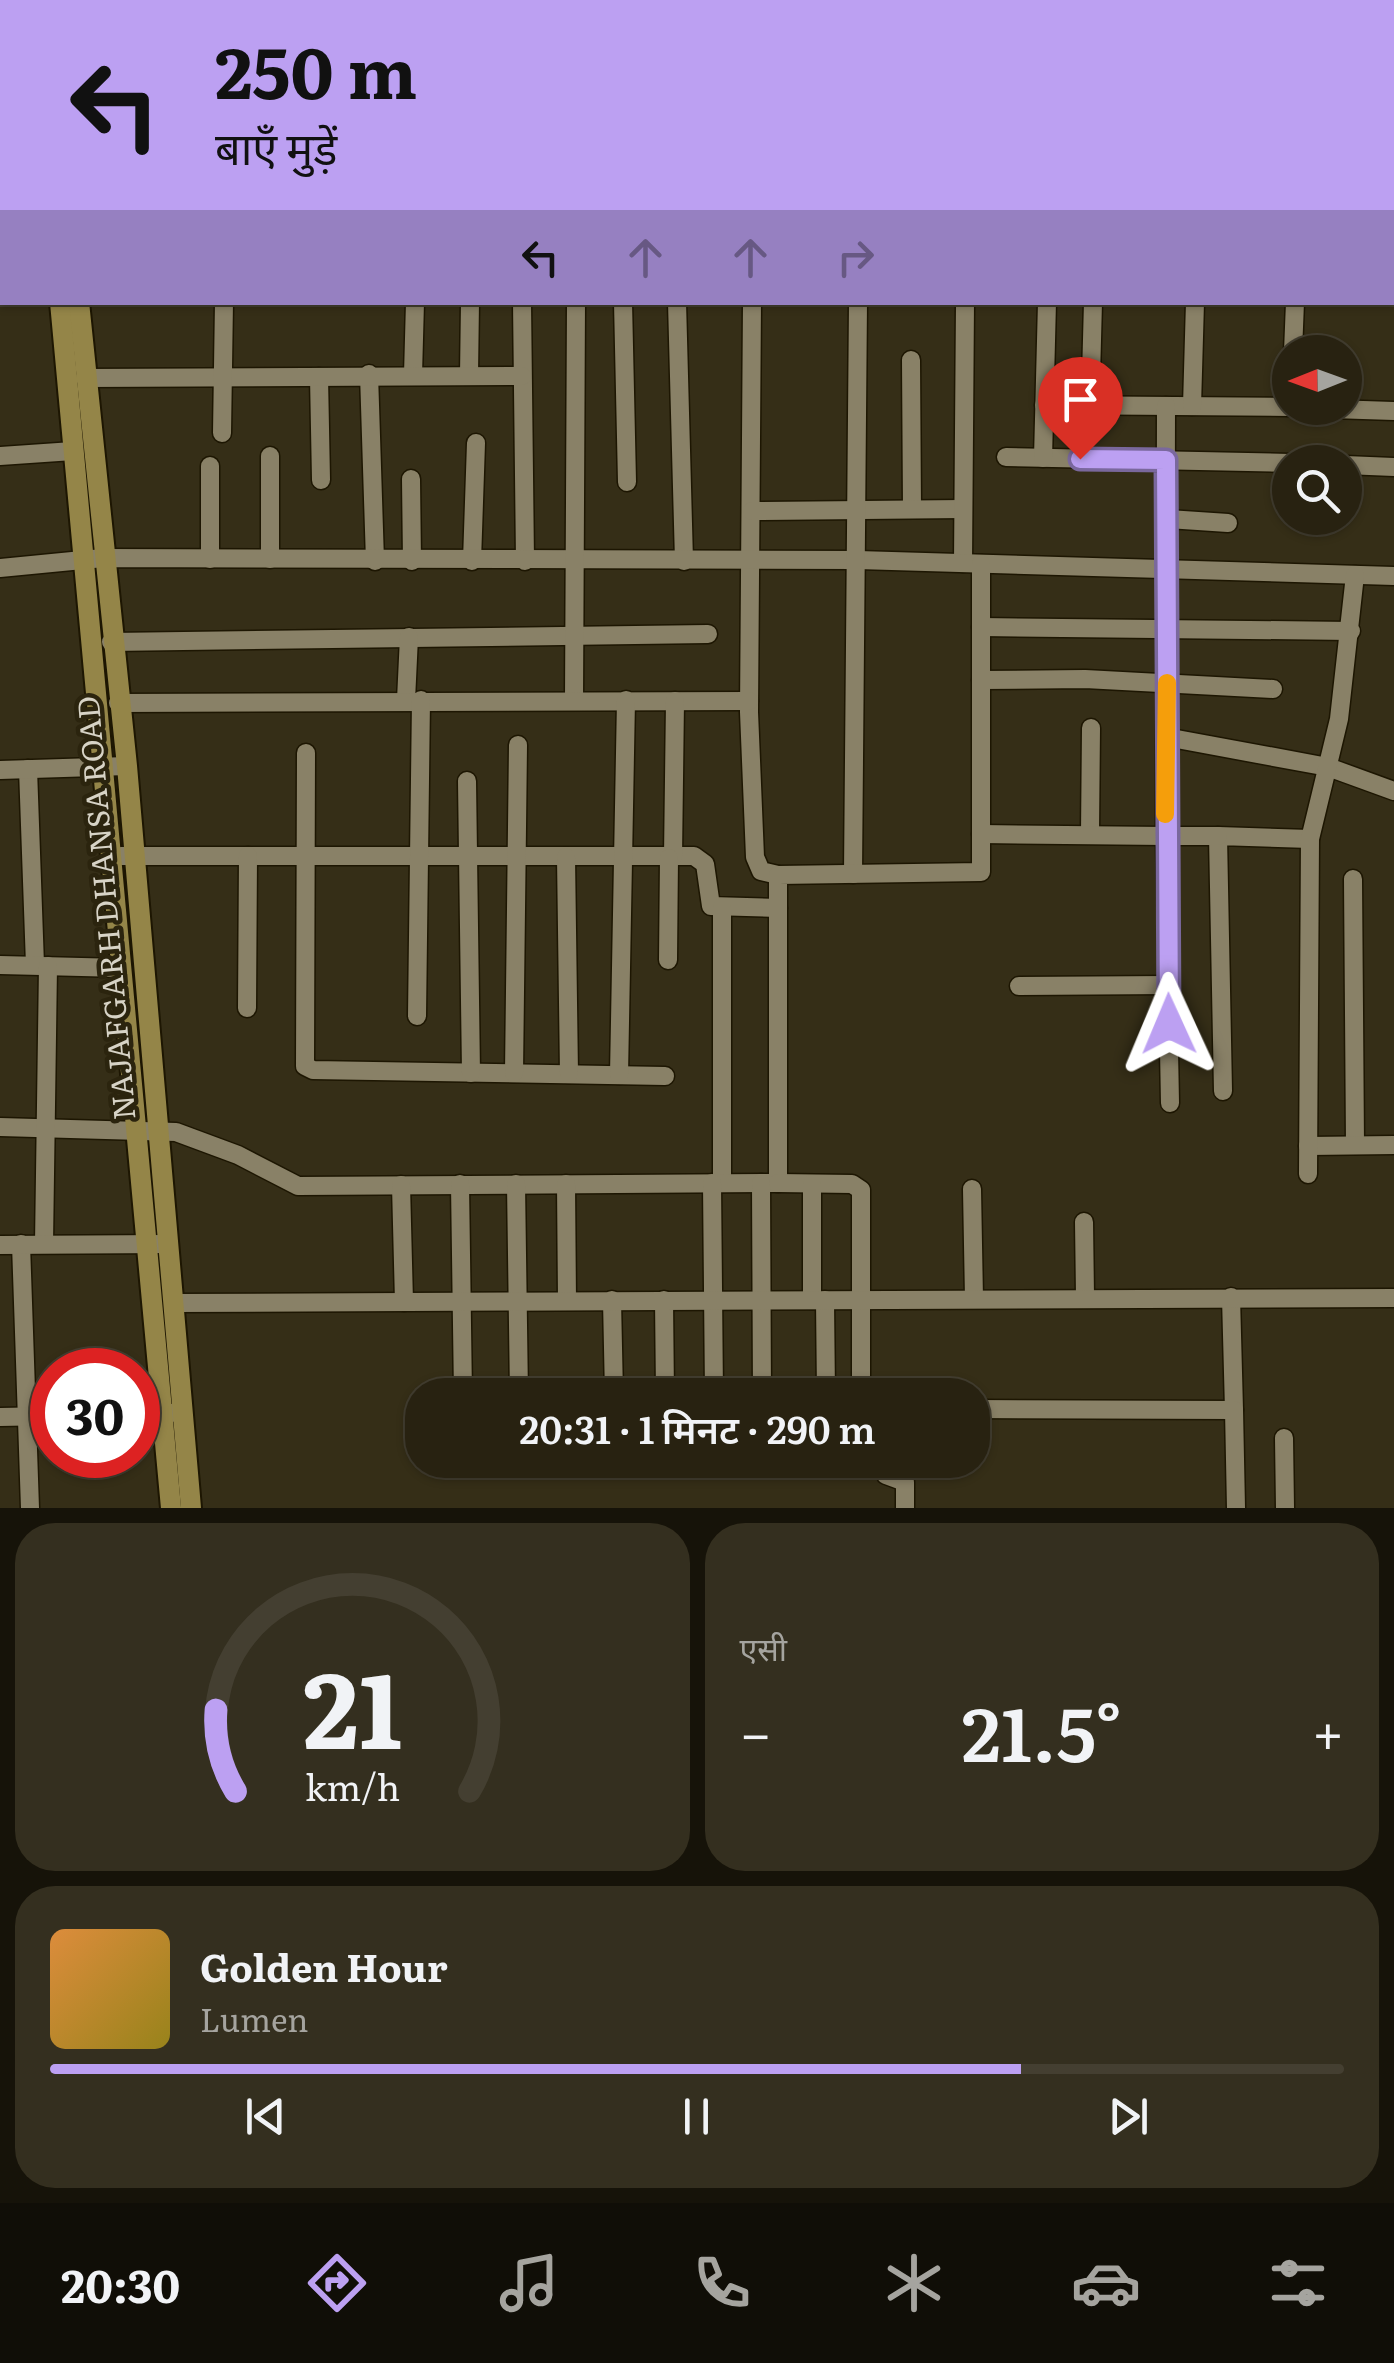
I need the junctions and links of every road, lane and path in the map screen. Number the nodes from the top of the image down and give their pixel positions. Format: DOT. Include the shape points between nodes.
graph roads {
  1 [pos="60,305"];
  2 [pos="79,305"];
  3 [pos="224,305"];
  4 [pos="416,305"];
  5 [pos="470,305"];
  6 [pos="522,305"];
  7 [pos="576,305"];
  8 [pos="623,305"];
  9 [pos="677,305"];
  10 [pos="752,305"];
  11 [pos="858,305"];
  12 [pos="965,305"];
  13 [pos="1047,305"];
  14 [pos="1093,305"];
  15 [pos="1195,305"];
  16 [pos="1295,305"];
  17 [pos="1294,335"];
  18 [pos="911,360"];
  19 [pos="369,374"];
  20 [pos="413,375"];
  21 [pos="469,375"];
  22 [pos="522,376"];
  23 [pos="319,377"];
  24 [pos="1091,377"];
  25 [pos="85,378"];
  26 [pos="221,379"];
  27 [pos="1044,406"];
  28 [pos="1166,406"];
  29 [pos="1192,406"];
  30 [pos="1272,407"];
  31 [pos="1362,410"];
  32 [pos="1394,411"];
  33 [pos="222,433"];
  34 [pos="476,444"];
  35 [pos="72,451"];
  36 [pos="0,456"];
  37 [pos="270,456"];
  38 [pos="1006,457"];
  39 [pos="1043,458"];
  40 [pos="1166,460"];
  41 [pos="1272,462"];
  42 [pos="210,466"];
  43 [pos="1362,466"];
  44 [pos="1394,467"];
  45 [pos="411,479"];
  46 [pos="321,480"];
  47 [pos="628,482"];
  48 [pos="858,508"];
  49 [pos="912,508"];
  50 [pos="963,509"];
  51 [pos="752,511"];
  52 [pos="1168,519"];
  53 [pos="1228,523"];
  54 [pos="92,559"];
  55 [pos="210,559"];
  56 [pos="270,560"];
  57 [pos="684,560"];
  58 [pos="752,560"];
  59 [pos="858,560"];
  60 [pos="374,561"];
  61 [pos="412,561"];
  62 [pos="472,561"];
  63 [pos="524,561"];
  64 [pos="576,561"];
  65 [pos="972,564"];
  66 [pos="0,568"];
  67 [pos="1168,570"];
  68 [pos="1354,575"];
  69 [pos="1394,576"];
  70 [pos="1168,626"];
  71 [pos="981,627"];
  72 [pos="1351,631"];
  73 [pos="708,634"];
  74 [pos="575,636"];
  75 [pos="409,637"];
  76 [pos="111,642"];
  77 [pos="981,680"];
  78 [pos="1167,686"];
  79 [pos="1273,689"];
  80 [pos="414,700"];
  81 [pos="574,700"];
  82 [pos="626,700"];
  83 [pos="675,700"];
  84 [pos="749,702"];
  85 [pos="118,703"];
  86 [pos="1091,728"];
  87 [pos="1166,736"];
  88 [pos="518,746"];
  89 [pos="306,752"];
  90 [pos="102,766"];
  91 [pos="127,766"];
  92 [pos="1328,767"];
  93 [pos="28,769"];
  94 [pos="0,770"];
  95 [pos="467,781"];
  96 [pos="1394,791"];
  97 [pos="1090,833"];
  98 [pos="981,834"];
  99 [pos="1165,836"];
  100 [pos="1218,836"];
  101 [pos="1310,839"];
  102 [pos="110,856"];
  103 [pos="134,856"];
  104 [pos="248,856"];
  105 [pos="307,856"];
  106 [pos="468,856"];
  107 [pos="518,856"];
  108 [pos="418,857"];
  109 [pos="566,858"];
  110 [pos="621,858"];
  111 [pos="671,858"];
  112 [pos="854,874"];
  113 [pos="778,875"];
  114 [pos="1353,878"];
  115 [pos="722,906"];
  116 [pos="778,908"];
  117 [pos="668,960"];
  118 [pos="0,965"];
  119 [pos="42,966"];
  120 [pos="122,968"];
  121 [pos="1168,985"];
  122 [pos="1019,986"];
  123 [pos="247,1008"];
  124 [pos="417,1016"];
  125 [pos="471,1073"];
  126 [pos="514,1073"];
  127 [pos="569,1074"];
  128 [pos="620,1075"];
  129 [pos="665,1076"];
  130 [pos="1223,1091"];
  131 [pos="1170,1102"];
  132 [pos="0,1128"];
  133 [pos="47,1128"];
  134 [pos="147,1130"];
  135 [pos="1394,1144"];
  136 [pos="1355,1145"];
  137 [pos="1308,1146"];
  138 [pos="1308,1174"];
  139 [pos="717,1183"];
  140 [pos="769,1183"];
  141 [pos="460,1184"];
  142 [pos="516,1184"];
  143 [pos="566,1184"];
  144 [pos="812,1184"];
  145 [pos="401,1185"];
  146 [pos="972,1188"];
  147 [pos="1084,1222"];
  148 [pos="0,1244"];
  149 [pos="21,1244"];
  150 [pos="44,1244"];
  151 [pos="158,1244"];
  152 [pos="1085,1296"];
  153 [pos="1230,1297"];
  154 [pos="1394,1298"];
  155 [pos="974,1299"];
  156 [pos="517,1300"];
  157 [pos="612,1300"];
  158 [pos="664,1300"];
  159 [pos="713,1300"];
  160 [pos="760,1300"];
  161 [pos="818,1300"];
  162 [pos="860,1300"];
  163 [pos="462,1301"];
  164 [pos="567,1301"];
  165 [pos="404,1302"];
  166 [pos="174,1303"];
  167 [pos="463,1378"];
  168 [pos="519,1378"];
  169 [pos="614,1378"];
  170 [pos="664,1378"];
  171 [pos="714,1378"];
  172 [pos="762,1378"];
  173 [pos="825,1378"];
  174 [pos="861,1378"];
  175 [pos="990,1409"];
  176 [pos="1234,1410"];
  177 [pos="160,1413"];
  178 [pos="173,1413"];
  179 [pos="0,1416"];
  180 [pos="29,1416"];
  181 [pos="1284,1438"];
  182 [pos="894,1478"];
  183 [pos="30,1508"];
  184 [pos="172,1508"];
  185 [pos="191,1508"];
  186 [pos="905,1508"];
  187 [pos="1236,1508"];
  188 [pos="1285,1508"];
  1 -- 35 [label="main road, NAJAFGARH DHANSA ROAD"];
  2 -- 25 [label="main road, NAJAFGARH DHANSA ROAD"];
  3 -- 26 [label="street"];
  4 -- 20 [label="street"];
  5 -- 21 [label="street"];
  6 -- 22 [label="street"];
  7 -- 64 [label="street"];
  8 -- 47 [label="street"];
  9 -- 57 [label="street"];
  10 -- 51 [label="street"];
  11 -- 48 [label="street"];
  12 -- 50 [label="street"];
  13 -- 27 [label="street"];
  14 -- 24 [label="street"];
  15 -- 29 [label="street"];
  16 -- 17 [label="street"];
  18 -- 49 [label="street"];
  19 -- 20 [label="street"];
  19 -- 23 [label="street"];
  19 -- 60 [label="street"];
  20 -- 21 [label="street"];
  21 -- 22 [label="street"];
  22 -- 63 [label="street"];
  23 -- 26 [label="street"];
  23 -- 46 [label="street"];
  25 -- 26 [label="street"];
  25 -- 54 [label="main road, NAJAFGARH DHANSA ROAD"];
  26 -- 33 [label="street"];
  27 -- 28 [label="street"];
  27 -- 39 [label="street"];
  28 -- 29 [label="street"];
  28 -- 40 [label="street"];
  29 -- 30 [label="street"];
  31 -- 32 [label="street"];
  34 -- 62 [label="street"];
  35 -- 36 [label="street"];
  35 -- 54 [label="main road, NAJAFGARH DHANSA ROAD"];
  37 -- 56 [label="street"];
  38 -- 39 [label="street"];
  39 -- 40 [label="street"];
  40 -- 41 [label="street"];
  40 -- 52 [label="street"];
  42 -- 55 [label="street"];
  43 -- 44 [label="street"];
  45 -- 61 [label="street"];
  48 -- 49 [label="street"];
  48 -- 51 [label="street"];
  48 -- 59 [label="street"];
  49 -- 50 [label="street"];
  50 -- 65 [label="street"];
  51 -- 58 [label="street"];
  52 -- 53 [label="street"];
  52 -- 67 [label="street"];
  54 -- 55 [label="street"];
  54 -- 66 [label="street"];
  54 -- 76 [label="main road, NAJAFGARH DHANSA ROAD"];
  54 -- 90 [label="main road, NAJAFGARH DHANSA ROAD"];
  55 -- 56 [label="street"];
  56 -- 60 [label="street"];
  57 -- 58 [label="street"];
  57 -- 64 [label="street"];
  58 -- 59 [label="street"];
  58 -- 84 [label="street"];
  59 -- 65 [label="street"];
  59 -- 112 [label="street"];
  60 -- 61 [label="street"];
  61 -- 62 [label="street"];
  62 -- 63 [label="street"];
  63 -- 64 [label="street"];
  64 -- 74 [label="street"];
  65 -- 67 [label="street"];
  65 -- 71 [label="street"];
  67 -- 68 [label="street"];
  67 -- 70 [label="street"];
  68 -- 69 [label="street"];
  68 -- 72 [label="street"];
  70 -- 71 [label="street"];
  70 -- 72 [label="street"];
  70 -- 78 [label="street"];
  71 -- 77 [label="street"];
  72 -- 92 [label="street"];
  73 -- 74 [label="street"];
  74 -- 75 [label="street"];
  74 -- 81 [label="street"];
  75 -- 76 [label="street"];
  75 -- 80 [label="street"];
  76 -- 85 [label="main road, NAJAFGARH DHANSA ROAD"];
  77 -- 78 [label="street"];
  77 -- 98 [label="street"];
  78 -- 79 [label="street"];
  78 -- 87 [label="street"];
  80 -- 81 [label="street"];
  80 -- 85 [label="street"];
  80 -- 108 [label="street"];
  81 -- 82 [label="street"];
  82 -- 83 [label="street"];
  82 -- 110 [label="street"];
  83 -- 84 [label="street"];
  83 -- 111 [label="street"];
  84 -- 113 [label="street" via="755,857 760,871"];
  85 -- 91 [label="main road, NAJAFGARH DHANSA ROAD"];
  86 -- 97 [label="street"];
  87 -- 92 [label="street"];
  87 -- 99 [label="street"];
  88 -- 107 [label="street"];
  89 -- 105 [label="street"];
  90 -- 91 [label="street"];
  90 -- 93 [label="street"];
  90 -- 102 [label="main road, NAJAFGARH DHANSA ROAD"];
  91 -- 103 [label="main road, NAJAFGARH DHANSA ROAD"];
  92 -- 96 [label="street"];
  92 -- 101 [label="street"];
  93 -- 94 [label="street"];
  93 -- 119 [label="street"];
  95 -- 106 [label="street"];
  97 -- 98 [label="street"];
  97 -- 99 [label="street"];
  98 -- 112 [label="street" via="976,874"];
  99 -- 100 [label="street"];
  99 -- 121 [label="street"];
  100 -- 101 [label="street"];
  100 -- 130 [label="street"];
  101 -- 137 [label="street"];
  102 -- 103 [label="street"];
  102 -- 120 [label="main road, NAJAFGARH DHANSA ROAD"];
  103 -- 104 [label="street"];
  103 -- 134 [label="main road, NAJAFGARH DHANSA ROAD"];
  104 -- 105 [label="street"];
  104 -- 123 [label="street"];
  105 -- 108 [label="street"];
  105 -- 125 [label="street" via="305,1066"];
  106 -- 107 [label="street"];
  106 -- 108 [label="street"];
  106 -- 125 [label="street"];
  107 -- 109 [label="street"];
  107 -- 126 [label="street"];
  108 -- 124 [label="street"];
  109 -- 110 [label="street"];
  109 -- 127 [label="street"];
  110 -- 111 [label="street"];
  110 -- 128 [label="street"];
  111 -- 115 [label="street" via="701,858 707,904"];
  111 -- 117 [label="street"];
  112 -- 113 [label="street"];
  113 -- 116 [label="street"];
  114 -- 136 [label="street"];
  115 -- 116 [label="street"];
  115 -- 139 [label="street"];
  116 -- 140 [label="street"];
  118 -- 119 [label="street"];
  119 -- 120 [label="street"];
  119 -- 133 [label="street"];
  120 -- 134 [label="main road, NAJAFGARH DHANSA ROAD"];
  121 -- 122 [label="street"];
  121 -- 131 [label="street"];
  125 -- 126 [label="street"];
  126 -- 127 [label="street"];
  127 -- 128 [label="street"];
  128 -- 129 [label="street"];
  132 -- 133 [label="street"];
  133 -- 134 [label="street"];
  133 -- 150 [label="street"];
  134 -- 145 [label="street" via="176,1132 298,1186"];
  134 -- 151 [label="main road, NAJAFGARH DHANSA ROAD"];
  135 -- 136 [label="street"];
  136 -- 137 [label="street"];
  137 -- 138 [label="street"];
  139 -- 140 [label="street"];
  139 -- 143 [label="street"];
  139 -- 159 [label="street"];
  140 -- 144 [label="street"];
  140 -- 160 [label="street"];
  141 -- 142 [label="street"];
  141 -- 145 [label="street"];
  141 -- 163 [label="street"];
  142 -- 143 [label="street"];
  142 -- 156 [label="street"];
  143 -- 164 [label="street"];
  144 -- 161 [label="street"];
  144 -- 162 [label="street" via="860,1190"];
  145 -- 165 [label="street"];
  146 -- 155 [label="street"];
  147 -- 152 [label="street"];
  148 -- 149 [label="street"];
  149 -- 150 [label="street"];
  149 -- 180 [label="street"];
  150 -- 151 [label="street"];
  151 -- 166 [label="main road, NAJAFGARH DHANSA ROAD"];
  151 -- 178 [label="main road, NAJAFGARH DHANSA ROAD"];
  152 -- 153 [label="street"];
  152 -- 155 [label="street"];
  153 -- 154 [label="street"];
  153 -- 176 [label="street"];
  155 -- 162 [label="street"];
  156 -- 163 [label="street"];
  156 -- 164 [label="street"];
  156 -- 168 [label="street"];
  157 -- 158 [label="street"];
  157 -- 164 [label="street"];
  157 -- 169 [label="street"];
  158 -- 159 [label="street"];
  158 -- 170 [label="street"];
  159 -- 160 [label="street"];
  159 -- 171 [label="street"];
  160 -- 161 [label="street"];
  160 -- 172 [label="street"];
  161 -- 162 [label="street"];
  161 -- 173 [label="street"];
  162 -- 174 [label="street"];
  163 -- 165 [label="street"];
  163 -- 167 [label="street"];
  165 -- 166 [label="street"];
  166 -- 178 [label="main road, NAJAFGARH DHANSA ROAD"];
  175 -- 176 [label="street"];
  176 -- 187 [label="street"];
  177 -- 178 [label="street"];
  178 -- 184 [label="main road, NAJAFGARH DHANSA ROAD"];
  178 -- 185 [label="main road, NAJAFGARH DHANSA ROAD"];
  179 -- 180 [label="street"];
  180 -- 183 [label="street"];
  181 -- 188 [label="street"];
  182 -- 186 [label="street" via="905,1482"];
}
